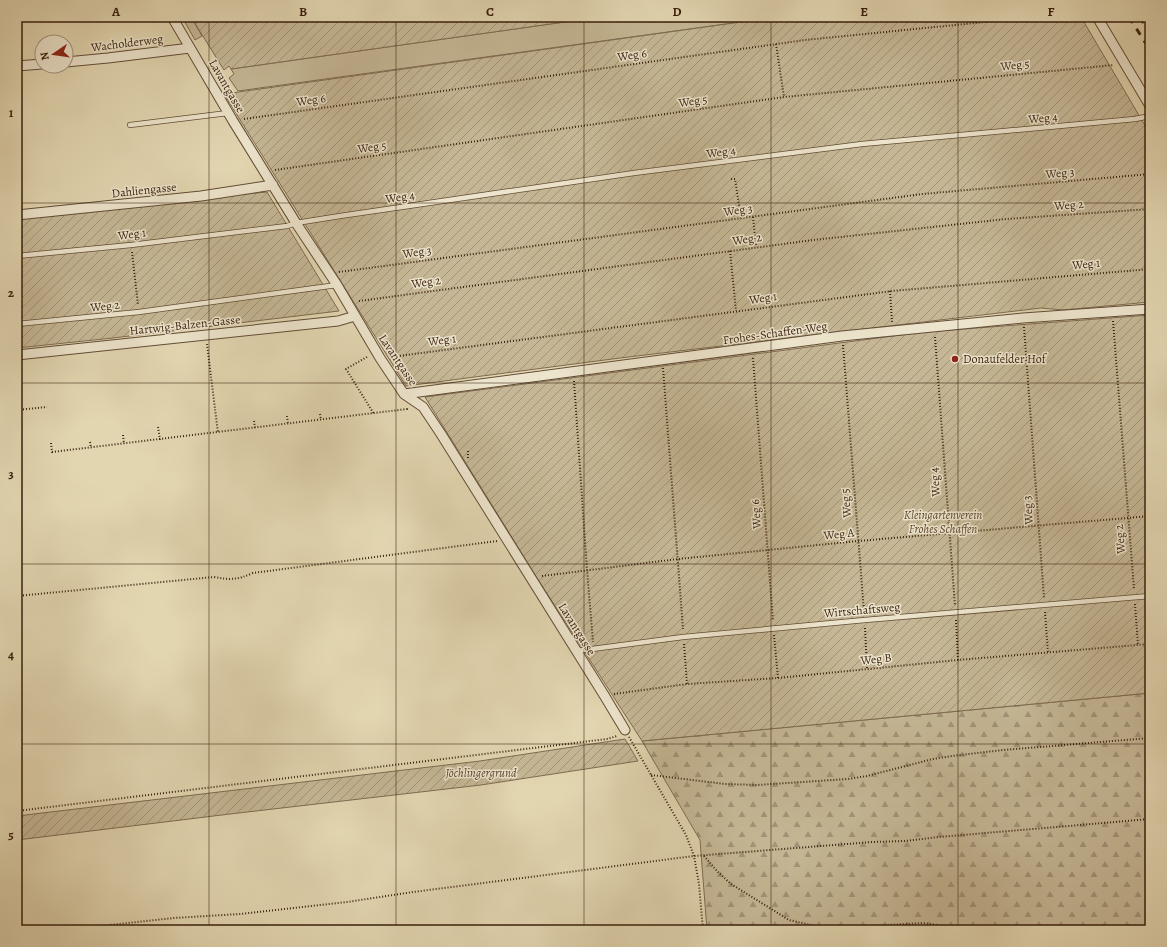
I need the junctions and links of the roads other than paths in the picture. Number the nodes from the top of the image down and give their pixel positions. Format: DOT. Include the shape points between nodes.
graph roads {
  1 [pos="172,17"];
  2 [pos="1097,17"];
  3 [pos="190,48"];
  4 [pos="74,61"];
  5 [pos="34,65"];
  6 [pos="17,66"];
  7 [pos="1150,106"];
  8 [pos="1150,116"];
  9 [pos="231,117"];
  10 [pos="130,125"];
  11 [pos="273,185"];
  12 [pos="17,215"];
  13 [pos="296,223"];
  14 [pos="17,256"];
  15 [pos="337,285"];
  16 [pos="1150,309"];
  17 [pos="355,316"];
  18 [pos="17,324"];
  19 [pos="17,355"];
  20 [pos="406,394"];
  21 [pos="1150,596"];
  22 [pos="576,651"];
  23 [pos="625,730"];
  1 -- 3 [label="street, Lavantgasse"];
  2 -- 7 [label="street"];
  3 -- 4 [label="street, Wacholderweg"];
  3 -- 9 [label="street, Lavantgasse"];
  5 -- 6 [label="street"];
  8 -- 13 [label="lane, Weg 4" via="1135,120 862,144 683,166"];
  9 -- 10 [label="lane"];
  9 -- 11 [label="street, Lavantgasse"];
  11 -- 12 [label="street, Dahliengasse" via="201,196"];
  11 -- 13 [label="street, Lavantgasse"];
  13 -- 14 [label="lane, Weg 1" via="132,245"];
  13 -- 15 [label="street, Lavantgasse"];
  15 -- 17 [label="street, Lavantgasse"];
  15 -- 18 [label="lane, Weg 2" via="139,312"];
  16 -- 20 [label="street, Frohes-Schaffen-Weg" via="893,330"];
  17 -- 19 [label="street, Hartwig-Balzen-Gasse" via="338,320"];
  17 -- 20 [label="street, Lavantgasse" via="378,355"];
  20 -- 22 [label="street, Lavantgasse" via="423,407"];
  21 -- 22 [label="lane, Wirtschaftsweg" via="683,637"];
  22 -- 23 [label="street, Lavantgasse"];
}
